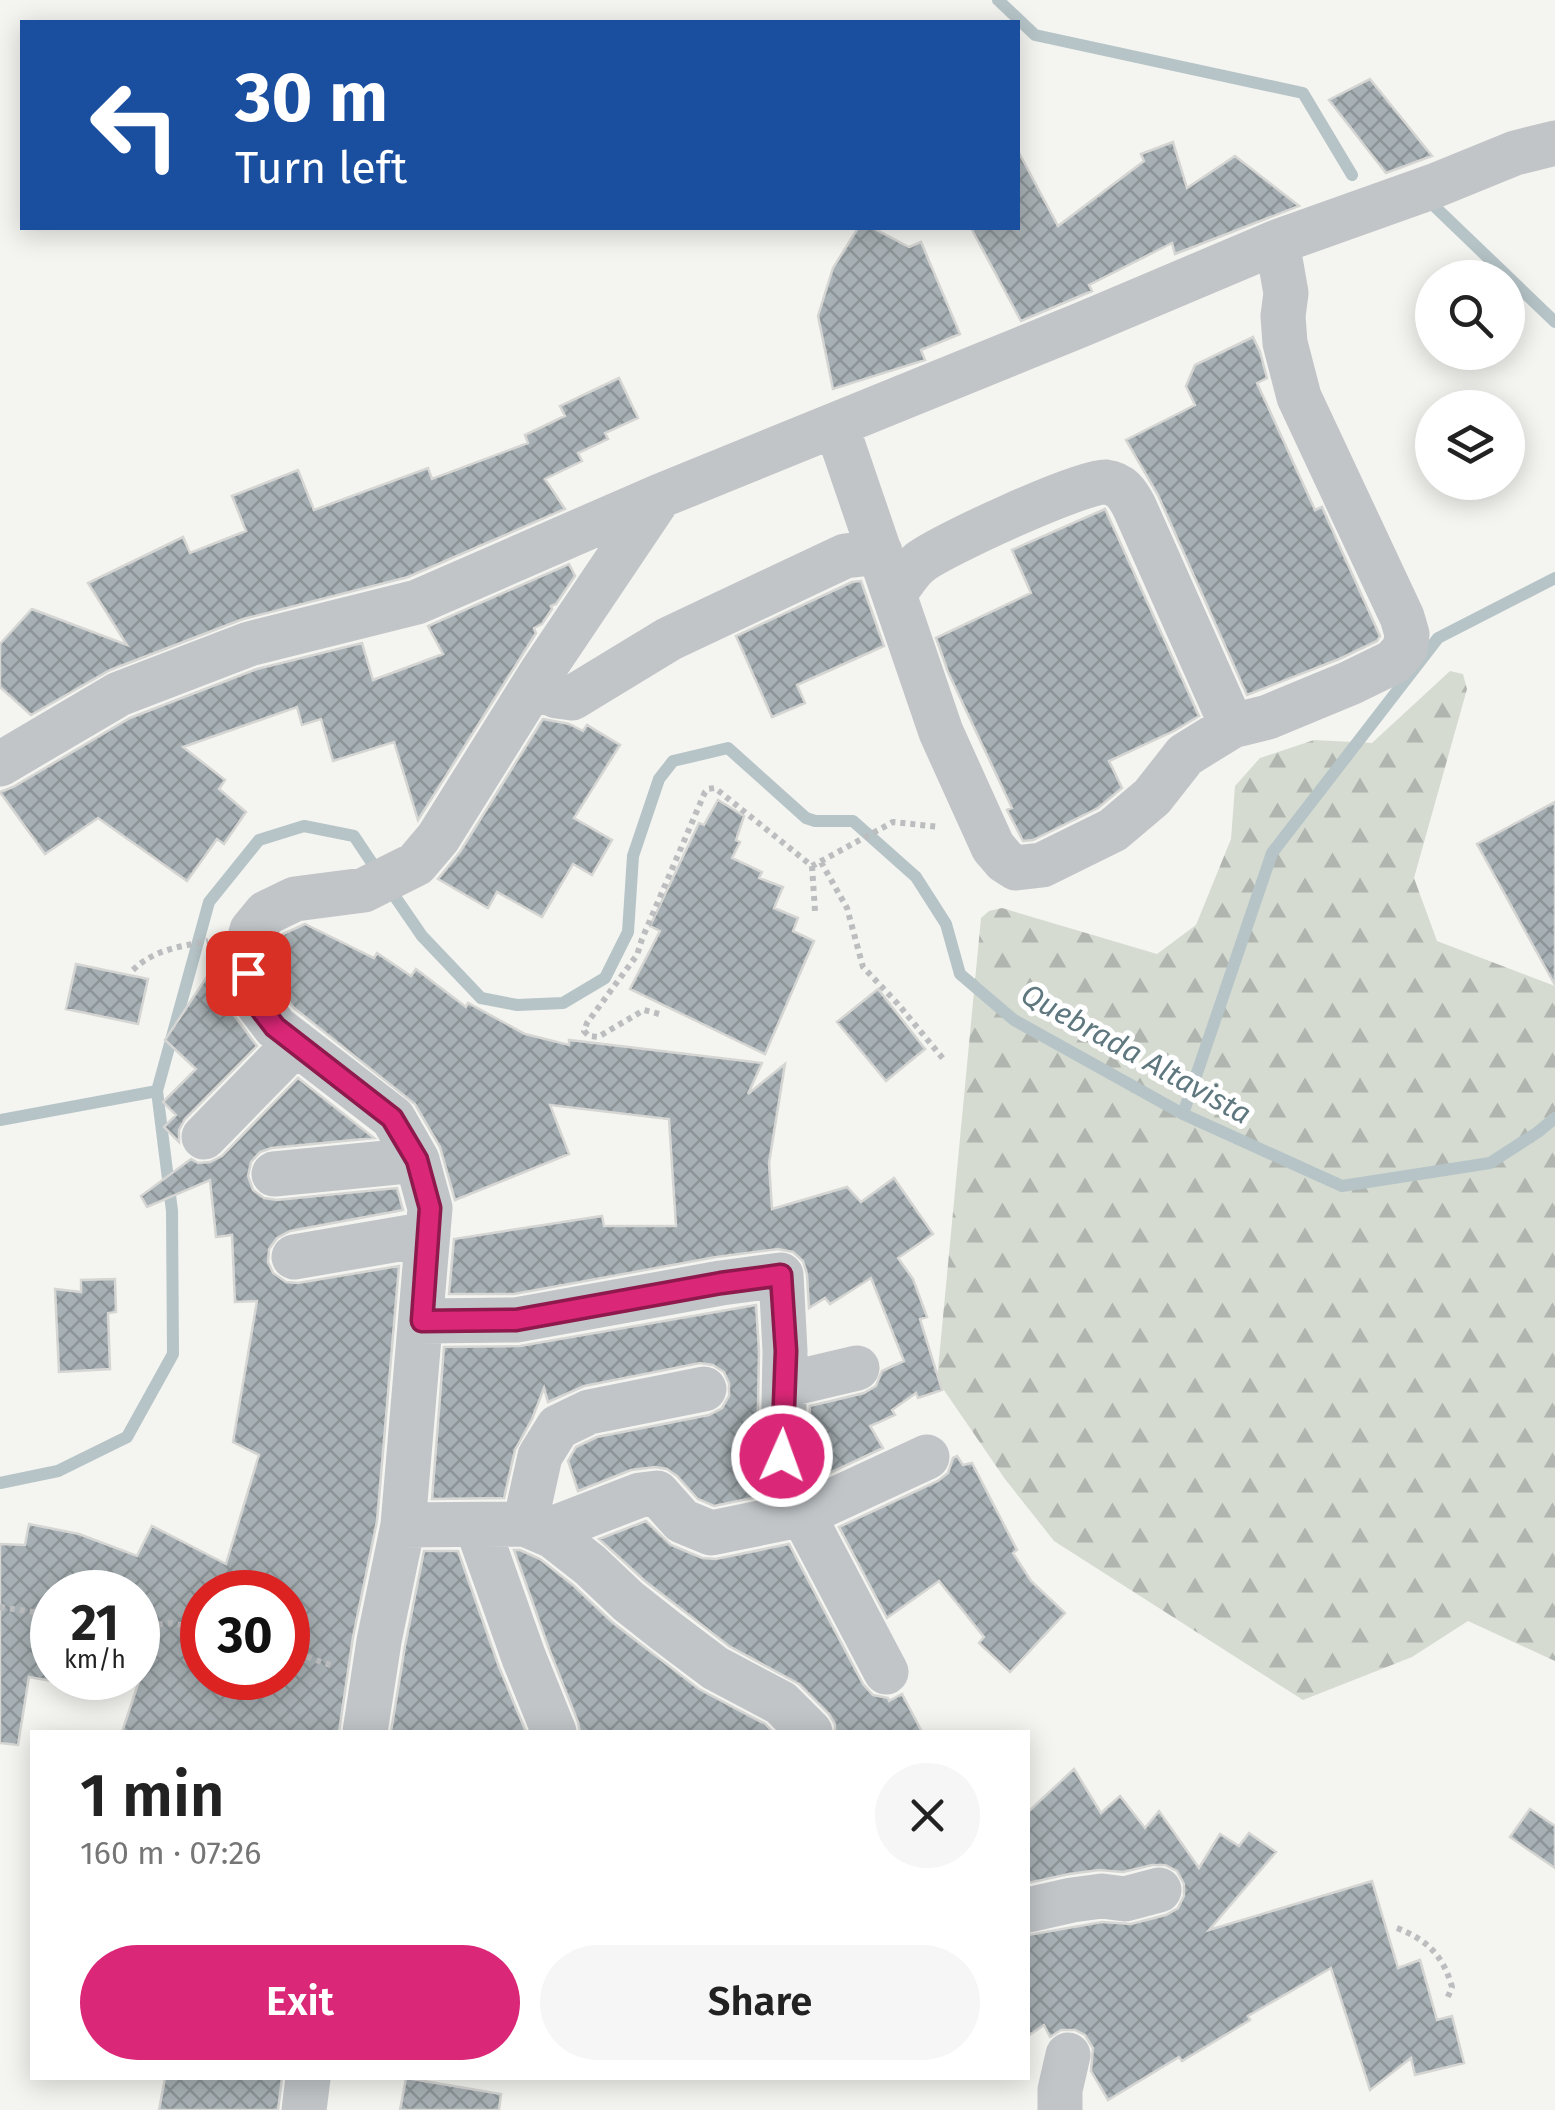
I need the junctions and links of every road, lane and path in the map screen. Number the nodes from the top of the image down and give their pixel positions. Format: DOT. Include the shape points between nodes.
graph roads {
  1 [pos="1555,143"];
  2 [pos="1277,242"];
  3 [pos="836,424"];
  4 [pos="660,496"];
  5 [pos="887,573"];
  6 [pos="534,686"];
  7 [pos="1232,726"];
  8 [pos="0,764"];
  9 [pos="893,822"];
  10 [pos="821,862"];
  11 [pos="812,866"];
  12 [pos="815,910"];
  13 [pos="210,941"];
  14 [pos="133,970"];
  15 [pos="659,1014"];
  16 [pos="296,1043"];
  17 [pos="945,1061"];
  18 [pos="204,1137"];
  19 [pos="417,1160"];
  20 [pos="274,1174"];
  21 [pos="428,1234"];
  22 [pos="294,1258"];
  23 [pos="422,1321"];
  24 [pos="856,1368"];
  25 [pos="785,1385"];
  26 [pos="704,1389"];
  27 [pos="927,1457"];
  28 [pos="804,1514"];
  29 [pos="403,1525"];
  30 [pos="477,1526"];
  31 [pos="535,1528"];
  32 [pos="0,1606"];
  33 [pos="30,1611"];
  34 [pos="886,1672"];
  35 [pos="365,1730"];
  36 [pos="553,1730"];
  37 [pos="808,1730"];
  38 [pos="1159,1890"];
  39 [pos="1030,1910"];
  40 [pos="1397,1928"];
  41 [pos="1446,1999"];
  42 [pos="1068,2055"];
  43 [pos="308,2080"];
  44 [pos="304,2110"];
  45 [pos="1060,2110"];
  1 -- 2 [label="street"];
  2 -- 3 [label="street"];
  2 -- 7 [label="street" via="1285,343 1299,397 1407,634 1393,662"];
  3 -- 4 [label="street"];
  3 -- 5 [label="street"];
  4 -- 6 [label="street"];
  4 -- 8 [label="street" via="417,602 249,644 118,694"];
  5 -- 6 [label="street" via="844,556 669,639 572,698"];
  5 -- 7 [label="street" via="1065,492 1091,483 1116,485 1134,506"];
  5 -- 7 [label="street" via="941,732 993,847 1016,868 1042,865 1113,830 1152,797 1185,754"];
  6 -- 16 [label="street" via="416,864 364,890 295,899 266,913 252,930 246,950 251,996"];
  9 -- 10 [label="path"];
  10 -- 11 [label="path"];
  10 -- 17 [label="path" via="847,908 863,967"];
  11 -- 12 [label="path"];
  11 -- 15 [label="path" via="716,788 704,792 637,955 584,1031 598,1037 644,1010"];
  13 -- 14 [label="path" via="164,950"];
  16 -- 18 [label="street"];
  16 -- 19 [label="street" via="392,1118"];
  19 -- 20 [label="street"];
  19 -- 21 [label="street" via="430,1208"];
  21 -- 22 [label="street"];
  21 -- 23 [label="street"];
  23 -- 25 [label="street" via="516,1320 781,1275"];
  23 -- 29 [label="street"];
  24 -- 25 [label="street"];
  25 -- 28 [label="street" via="782,1456"];
  26 -- 31 [label="street" via="589,1412 558,1427 540,1456"];
  27 -- 28 [label="street"];
  28 -- 31 [label="street" via="712,1533 682,1521 658,1493"];
  28 -- 34 [label="street"];
  29 -- 30 [label="street"];
  29 -- 35 [label="street"];
  30 -- 31 [label="street"];
  30 -- 36 [label="street"];
  31 -- 37 [label="street" via="714,1668 781,1703"];
  32 -- 33 [label="path"];
  38 -- 39 [label="street"];
  40 -- 41 [label="path" via="1434,1952 1452,1987"];
  42 -- 45 [label="street"];
  43 -- 44 [label="street"];
}
